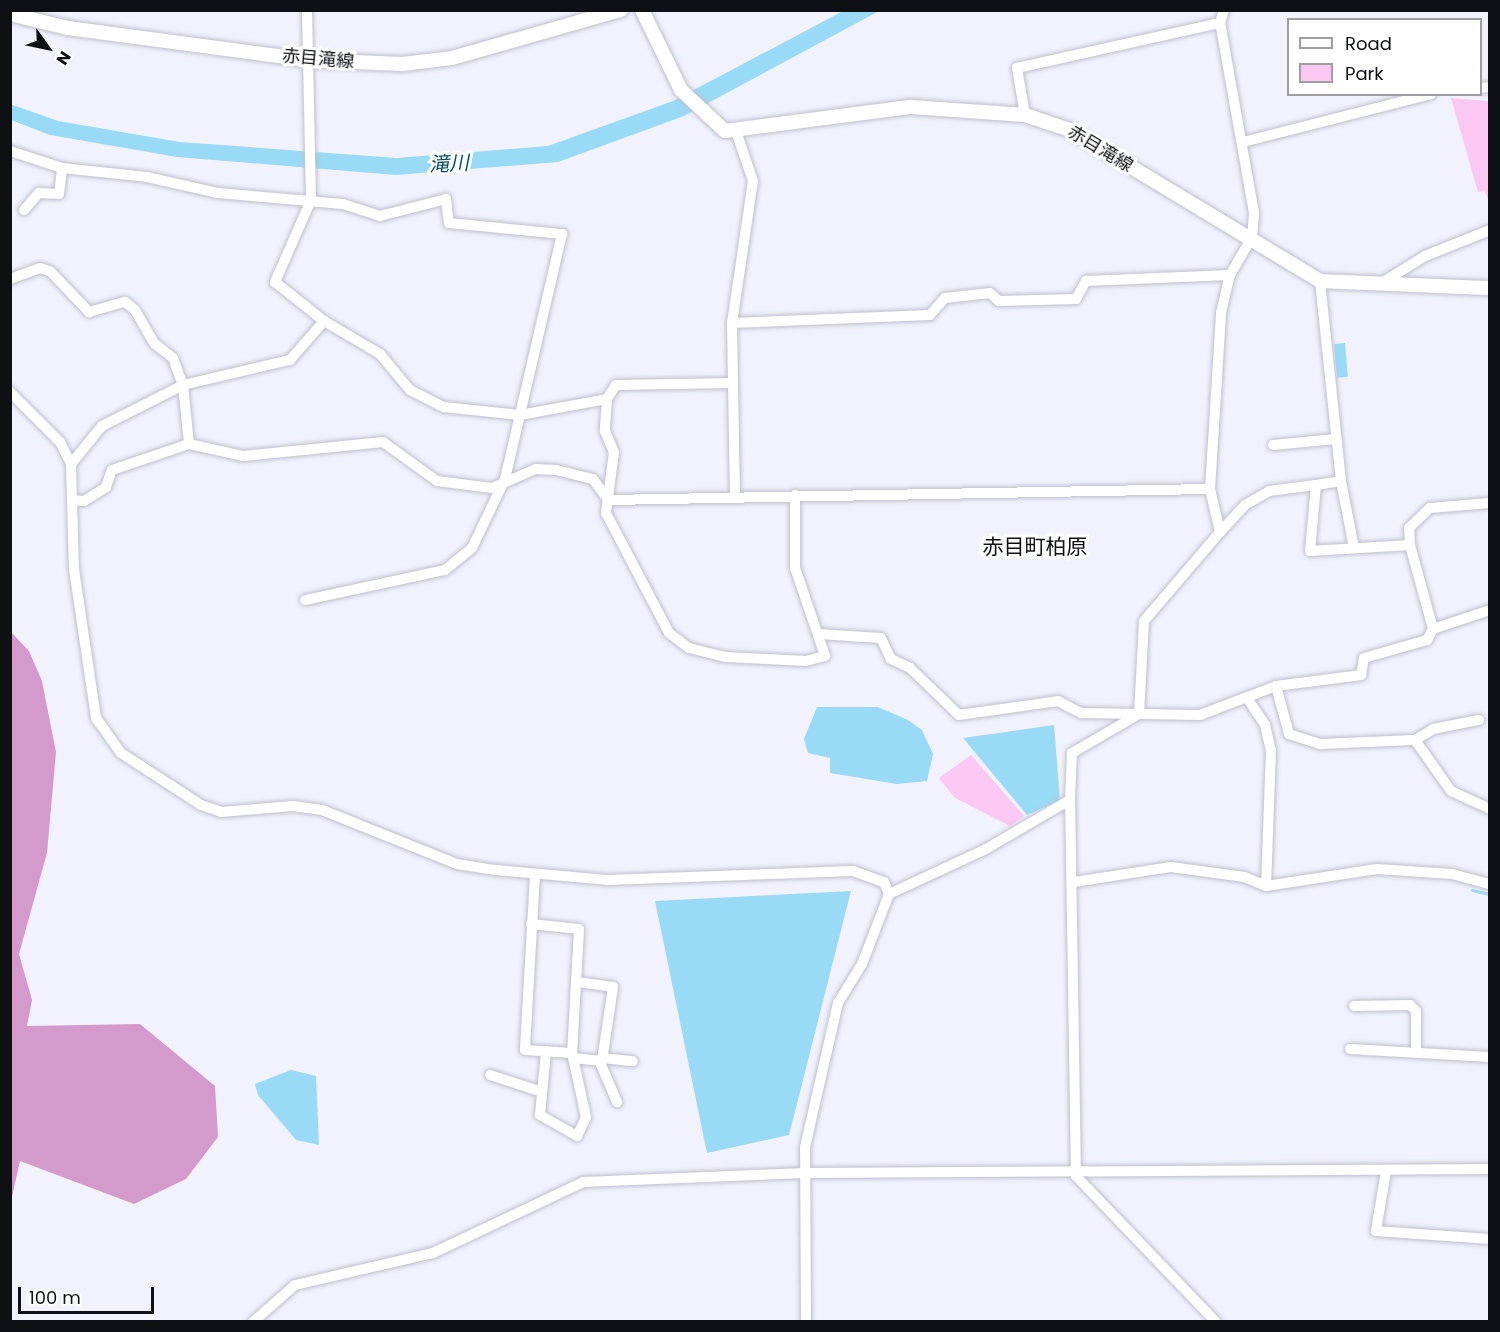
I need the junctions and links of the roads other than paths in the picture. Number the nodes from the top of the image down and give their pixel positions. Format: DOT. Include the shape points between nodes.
graph roads {
  1 [pos="308,10"];
  2 [pos="621,10"];
  3 [pos="642,10"];
  4 [pos="1224,10"];
  5 [pos="10,14"];
  6 [pos="1220,23"];
  7 [pos="309,60"];
  8 [pos="1423,96"];
  9 [pos="1025,115"];
  10 [pos="737,134"];
  11 [pos="1243,142"];
  12 [pos="10,151"];
  13 [pos="62,168"];
  14 [pos="310,200"];
  15 [pos="24,210"];
  16 [pos="1490,230"];
  17 [pos="1252,237"];
  18 [pos="1230,275"];
  19 [pos="10,279"];
  20 [pos="1320,281"];
  21 [pos="1383,282"];
  22 [pos="1490,288"];
  23 [pos="324,321"];
  24 [pos="732,323"];
  25 [pos="733,383"];
  26 [pos="183,385"];
  27 [pos="10,392"];
  28 [pos="607,399"];
  29 [pos="519,416"];
  30 [pos="1336,439"];
  31 [pos="189,444"];
  32 [pos="1273,445"];
  33 [pos="71,464"];
  34 [pos="505,479"];
  35 [pos="1341,481"];
  36 [pos="1316,485"];
  37 [pos="1210,489"];
  38 [pos="795,495"];
  39 [pos="735,497"];
  40 [pos="72,500"];
  41 [pos="608,500"];
  42 [pos="1490,503"];
  43 [pos="1220,532"];
  44 [pos="1410,545"];
  45 [pos="1354,548"];
  46 [pos="305,600"];
  47 [pos="1490,610"];
  48 [pos="1433,629"];
  49 [pos="819,634"];
  50 [pos="1276,686"];
  51 [pos="1246,698"];
  52 [pos="1139,714"];
  53 [pos="1479,720"];
  54 [pos="1415,740"];
  55 [pos="1070,800"];
  56 [pos="1490,809"];
  57 [pos="535,875"];
  58 [pos="1074,882"];
  59 [pos="1490,884"];
  60 [pos="1266,886"];
  61 [pos="889,894"];
  62 [pos="531,924"];
  63 [pos="576,982"];
  64 [pos="1354,1006"];
  65 [pos="1350,1050"];
  66 [pos="546,1051"];
  67 [pos="1416,1051"];
  68 [pos="572,1055"];
  69 [pos="1490,1057"];
  70 [pos="600,1059"];
  71 [pos="633,1061"];
  72 [pos="490,1075"];
  73 [pos="542,1092"];
  74 [pos="617,1102"];
  75 [pos="1078,1169"];
  76 [pos="1490,1169"];
  77 [pos="1386,1171"];
  78 [pos="805,1173"];
  79 [pos="1490,1239"];
  80 [pos="253,1322"];
  81 [pos="806,1322"];
  82 [pos="1216,1322"];
  1 -- 7 [label="street"];
  2 -- 7 [label="main road, 赤目滝線" via="452,57 402,64"];
  3 -- 10 [label="main road" via="681,90 711,121"];
  4 -- 6 [label="street"];
  5 -- 7 [label="main road, 赤目滝線" via="57,26"];
  6 -- 9 [label="street" via="1017,68"];
  6 -- 11 [label="street"];
  7 -- 14 [label="street"];
  8 -- 11 [label="street"];
  9 -- 10 [label="main road, 赤目滝線" via="879,108"];
  9 -- 17 [label="main road, 赤目滝線" via="1070,129"];
  10 -- 24 [label="street" via="753,181"];
  11 -- 17 [label="street" via="1254,213"];
  12 -- 13 [label="street"];
  13 -- 14 [label="street" via="147,177 218,194"];
  13 -- 15 [label="street" via="59,194 39,193"];
  14 -- 23 [label="street" via="274,282"];
  14 -- 29 [label="street" via="380,216 446,199 449,223 562,234"];
  16 -- 21 [label="street" via="1425,256"];
  17 -- 18 [label="street"];
  17 -- 20 [label="main road, 赤目滝線"];
  18 -- 24 [label="street" via="1086,281 1076,299 999,301 990,293 945,298 930,315"];
  18 -- 37 [label="street" via="1221,313"];
  19 -- 26 [label="street" via="40,268 50,271 88,312 125,302 155,344 173,358"];
  20 -- 21 [label="main road"];
  20 -- 30 [label="street"];
  21 -- 22 [label="main road"];
  23 -- 26 [label="street" via="290,360"];
  23 -- 29 [label="street" via="380,354 410,390 444,407"];
  24 -- 25 [label="street"];
  25 -- 28 [label="street" via="616,385"];
  25 -- 39 [label="street"];
  26 -- 31 [label="street"];
  26 -- 33 [label="street" via="102,426"];
  27 -- 33 [label="street" via="60,442"];
  28 -- 29 [label="street"];
  28 -- 41 [label="street" via="605,431 614,452"];
  29 -- 34 [label="street"];
  30 -- 32 [label="street"];
  30 -- 35 [label="street"];
  31 -- 34 [label="street" via="243,456 383,442 437,481 492,488"];
  31 -- 40 [label="street" via="112,470 106,487 84,501"];
  33 -- 40 [label="street"];
  34 -- 41 [label="street" via="536,469 556,470 593,478"];
  34 -- 46 [label="street" via="472,548 445,570"];
  35 -- 36 [label="street"];
  35 -- 45 [label="street"];
  36 -- 43 [label="street" via="1269,491 1245,505"];
  36 -- 45 [label="street" via="1310,551"];
  37 -- 38 [label="street"];
  37 -- 43 [label="street"];
  38 -- 39 [label="street"];
  38 -- 49 [label="street" via="795,568"];
  39 -- 41 [label="street"];
  40 -- 57 [label="street" via="74,568 89,692 96,718 121,753 221,812 293,806 322,810 457,864"];
  41 -- 49 [label="street" via="606,513 669,633 689,648 726,657 817,661 825,656"];
  42 -- 44 [label="street" via="1430,508 1409,528"];
  43 -- 52 [label="street" via="1144,621"];
  44 -- 45 [label="street"];
  44 -- 48 [label="street"];
  47 -- 48 [label="street"];
  48 -- 50 [label="street" via="1427,640 1364,658 1361,675"];
  49 -- 52 [label="street" via="881,638 891,659 910,668 959,715 1058,701 1081,713"];
  50 -- 51 [label="street"];
  50 -- 54 [label="street" via="1289,734 1320,744"];
  51 -- 52 [label="street" via="1200,715"];
  51 -- 60 [label="street" via="1265,724 1271,750"];
  52 -- 55 [label="street" via="1072,753"];
  53 -- 54 [label="street" via="1433,729"];
  54 -- 56 [label="street" via="1451,791"];
  55 -- 58 [label="street"];
  55 -- 61 [label="street" via="986,849"];
  57 -- 61 [label="street" via="607,880 853,872 884,882"];
  57 -- 62 [label="street"];
  58 -- 60 [label="street" via="1171,867 1244,877"];
  58 -- 75 [label="street"];
  59 -- 60 [label="street" via="1452,874 1377,869"];
  61 -- 78 [label="street" via="862,964 838,1003 805,1147"];
  62 -- 63 [label="street" via="579,929"];
  62 -- 66 [label="street" via="525,1050"];
  63 -- 68 [label="street"];
  63 -- 70 [label="street" via="613,987"];
  64 -- 67 [label="street" via="1410,1005 1416,1011"];
  65 -- 67 [label="street"];
  66 -- 68 [label="street"];
  66 -- 73 [label="street"];
  67 -- 69 [label="street"];
  68 -- 70 [label="street"];
  68 -- 73 [label="street" via="586,1117 578,1136 540,1115"];
  70 -- 71 [label="street"];
  70 -- 74 [label="street"];
  72 -- 73 [label="street"];
  75 -- 77 [label="street"];
  75 -- 78 [label="street"];
  75 -- 82 [label="street" via="1076,1176"];
  76 -- 77 [label="street"];
  77 -- 79 [label="street" via="1376,1231"];
  78 -- 80 [label="street" via="583,1182 433,1253 295,1285"];
  78 -- 81 [label="street"];
}
